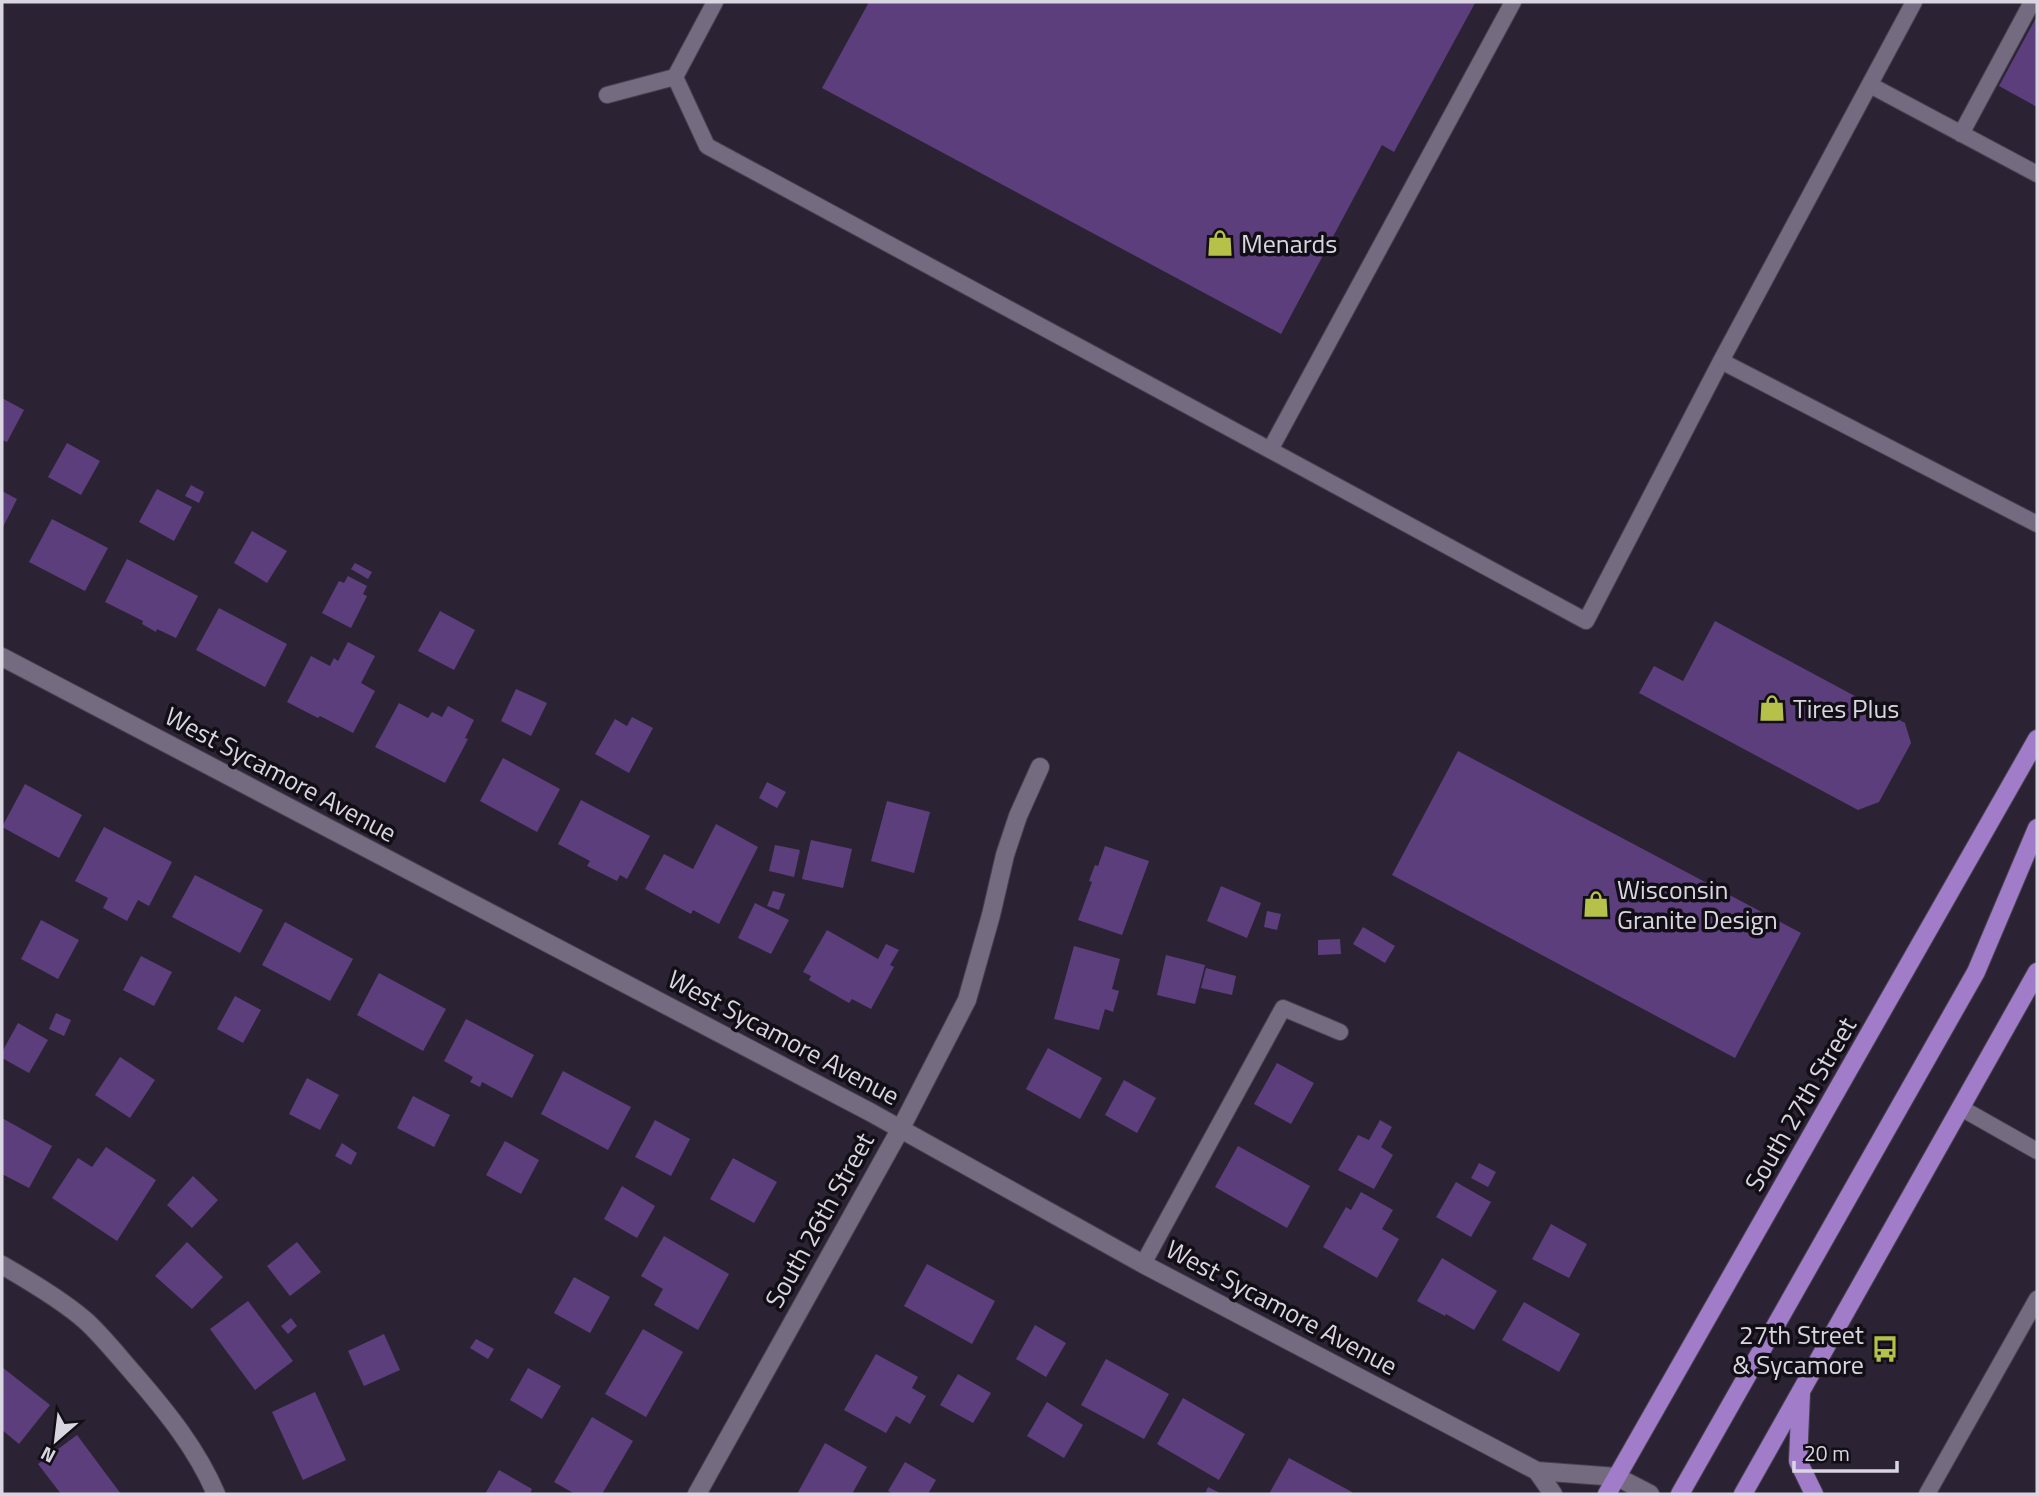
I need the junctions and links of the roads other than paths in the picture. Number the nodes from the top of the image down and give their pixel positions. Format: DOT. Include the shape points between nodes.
graph roads {
  1 [pos="715,2"];
  2 [pos="1513,2"];
  3 [pos="1914,2"];
  4 [pos="2032,2"];
  5 [pos="676,77"];
  6 [pos="1870,85"];
  7 [pos="607,95"];
  8 [pos="1961,135"];
  9 [pos="2037,174"];
  10 [pos="1721,361"];
  11 [pos="1270,450"];
  12 [pos="2037,524"];
  13 [pos="2,657"];
  14 [pos="2037,739"];
  15 [pos="1040,767"];
  16 [pos="2037,828"];
  17 [pos="2037,972"];
  18 [pos="1340,1032"];
  19 [pos="1961,1108"];
  20 [pos="901,1128"];
  21 [pos="2037,1151"];
  22 [pos="1143,1264"];
  23 [pos="2,1265"];
  24 [pos="2037,1299"];
  25 [pos="1801,1390"];
  26 [pos="1537,1471"];
  27 [pos="1617,1477"];
  28 [pos="216,1494"];
  29 [pos="697,1494"];
  30 [pos="1553,1494"];
  31 [pos="1607,1494"];
  32 [pos="1624,1494"];
  33 [pos="1650,1494"];
  34 [pos="1680,1494"];
  35 [pos="1743,1494"];
  36 [pos="1814,1494"];
  37 [pos="1927,1494"];
  1 -- 5 [label="lane"];
  2 -- 11 [label="lane"];
  3 -- 6 [label="lane"];
  4 -- 8 [label="lane"];
  5 -- 7 [label="lane"];
  5 -- 11 [label="lane" via="707,146"];
  6 -- 8 [label="lane"];
  6 -- 10 [label="lane"];
  8 -- 9 [label="lane"];
  10 -- 11 [label="lane" via="1586,621"];
  10 -- 12 [label="lane"];
  13 -- 20 [label="street, West Sycamore Avenue"];
  14 -- 27 [label="main road, South 27th Street"];
  15 -- 20 [label="street, South 26th Street" via="1005,855 967,1000"];
  16 -- 34 [label="main road" via="1976,972"];
  17 -- 19 [label="main road"];
  18 -- 22 [label="lane" via="1283,1008"];
  19 -- 21 [label="lane"];
  19 -- 25 [label="main road"];
  20 -- 22 [label="street, West Sycamore Avenue"];
  20 -- 29 [label="street, South 26th Street"];
  22 -- 26 [label="street, West Sycamore Avenue"];
  23 -- 28 [label="street" via="86,1321 167,1413"];
  24 -- 37 [label="lane"];
  25 -- 35 [label="main road"];
  25 -- 36 [label="main road" via="1798,1461"];
  26 -- 27 [label="street, West Sycamore Avenue"];
  26 -- 30 [label="street, West Sycamore Avenue"];
  27 -- 31 [label="main road, South 27th Street"];
  27 -- 32 [label="main road"];
  27 -- 33 [label="street"];
}
